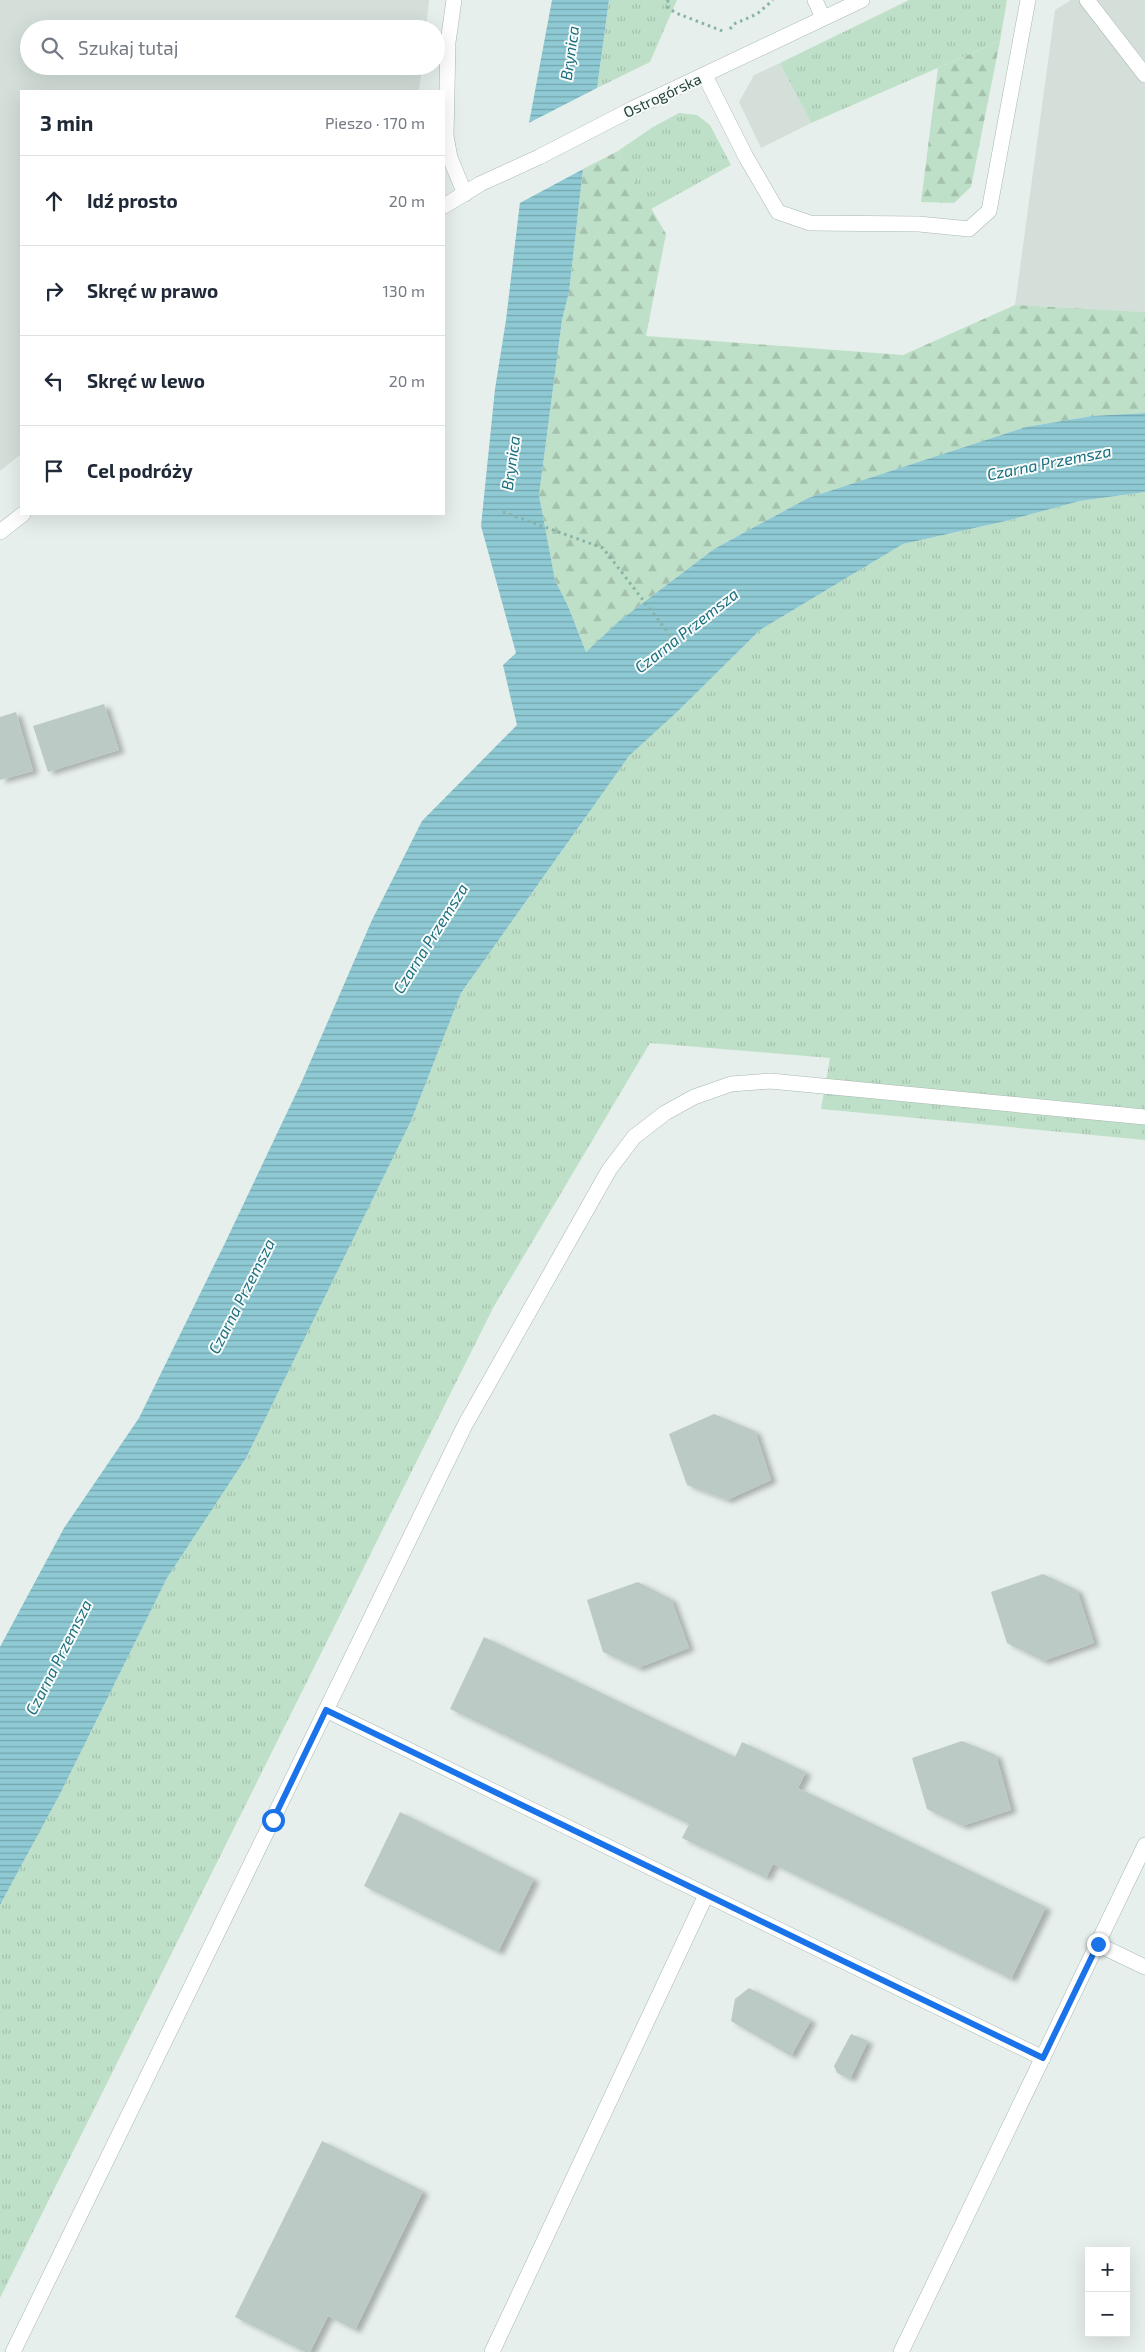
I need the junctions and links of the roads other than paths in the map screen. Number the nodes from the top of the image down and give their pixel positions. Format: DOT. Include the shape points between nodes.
graph roads {
  1 [pos="454,0"];
  2 [pos="815,0"];
  3 [pos="862,0"];
  4 [pos="1028,0"];
  5 [pos="1087,0"];
  6 [pos="823,18"];
  7 [pos="1145,75"];
  8 [pos="705,76"];
  9 [pos="465,194"];
  10 [pos="445,205"];
  11 [pos="21,515"];
  12 [pos="0,532"];
  13 [pos="1145,1117"];
  14 [pos="326,1710"];
  15 [pos="1145,1845"];
  16 [pos="706,1895"];
  17 [pos="1098,1944"];
  18 [pos="1145,1967"];
  19 [pos="1043,2058"];
  20 [pos="13,2352"];
  21 [pos="492,2352"];
  22 [pos="901,2352"];
  1 -- 9 [label="street" via="448,42 446,136 450,158"];
  2 -- 6 [label="street"];
  3 -- 6 [label="street, Ostrogórska"];
  4 -- 8 [label="street" via="989,211 970,229 919,224 810,223 778,212"];
  5 -- 7 [label="street"];
  6 -- 8 [label="street, Ostrogórska"];
  8 -- 9 [label="street, Ostrogórska" via="634,108"];
  9 -- 10 [label="street, Ostrogórska"];
  11 -- 12 [label="street"];
  13 -- 14 [label="street" via="770,1081 731,1084 694,1097 665,1113 634,1137 609,1170 575,1227 465,1425"];
  14 -- 16 [label="street"];
  14 -- 20 [label="street"];
  15 -- 17 [label="street"];
  16 -- 19 [label="street"];
  16 -- 21 [label="street"];
  17 -- 18 [label="street"];
  17 -- 19 [label="street"];
  19 -- 22 [label="street"];
}
